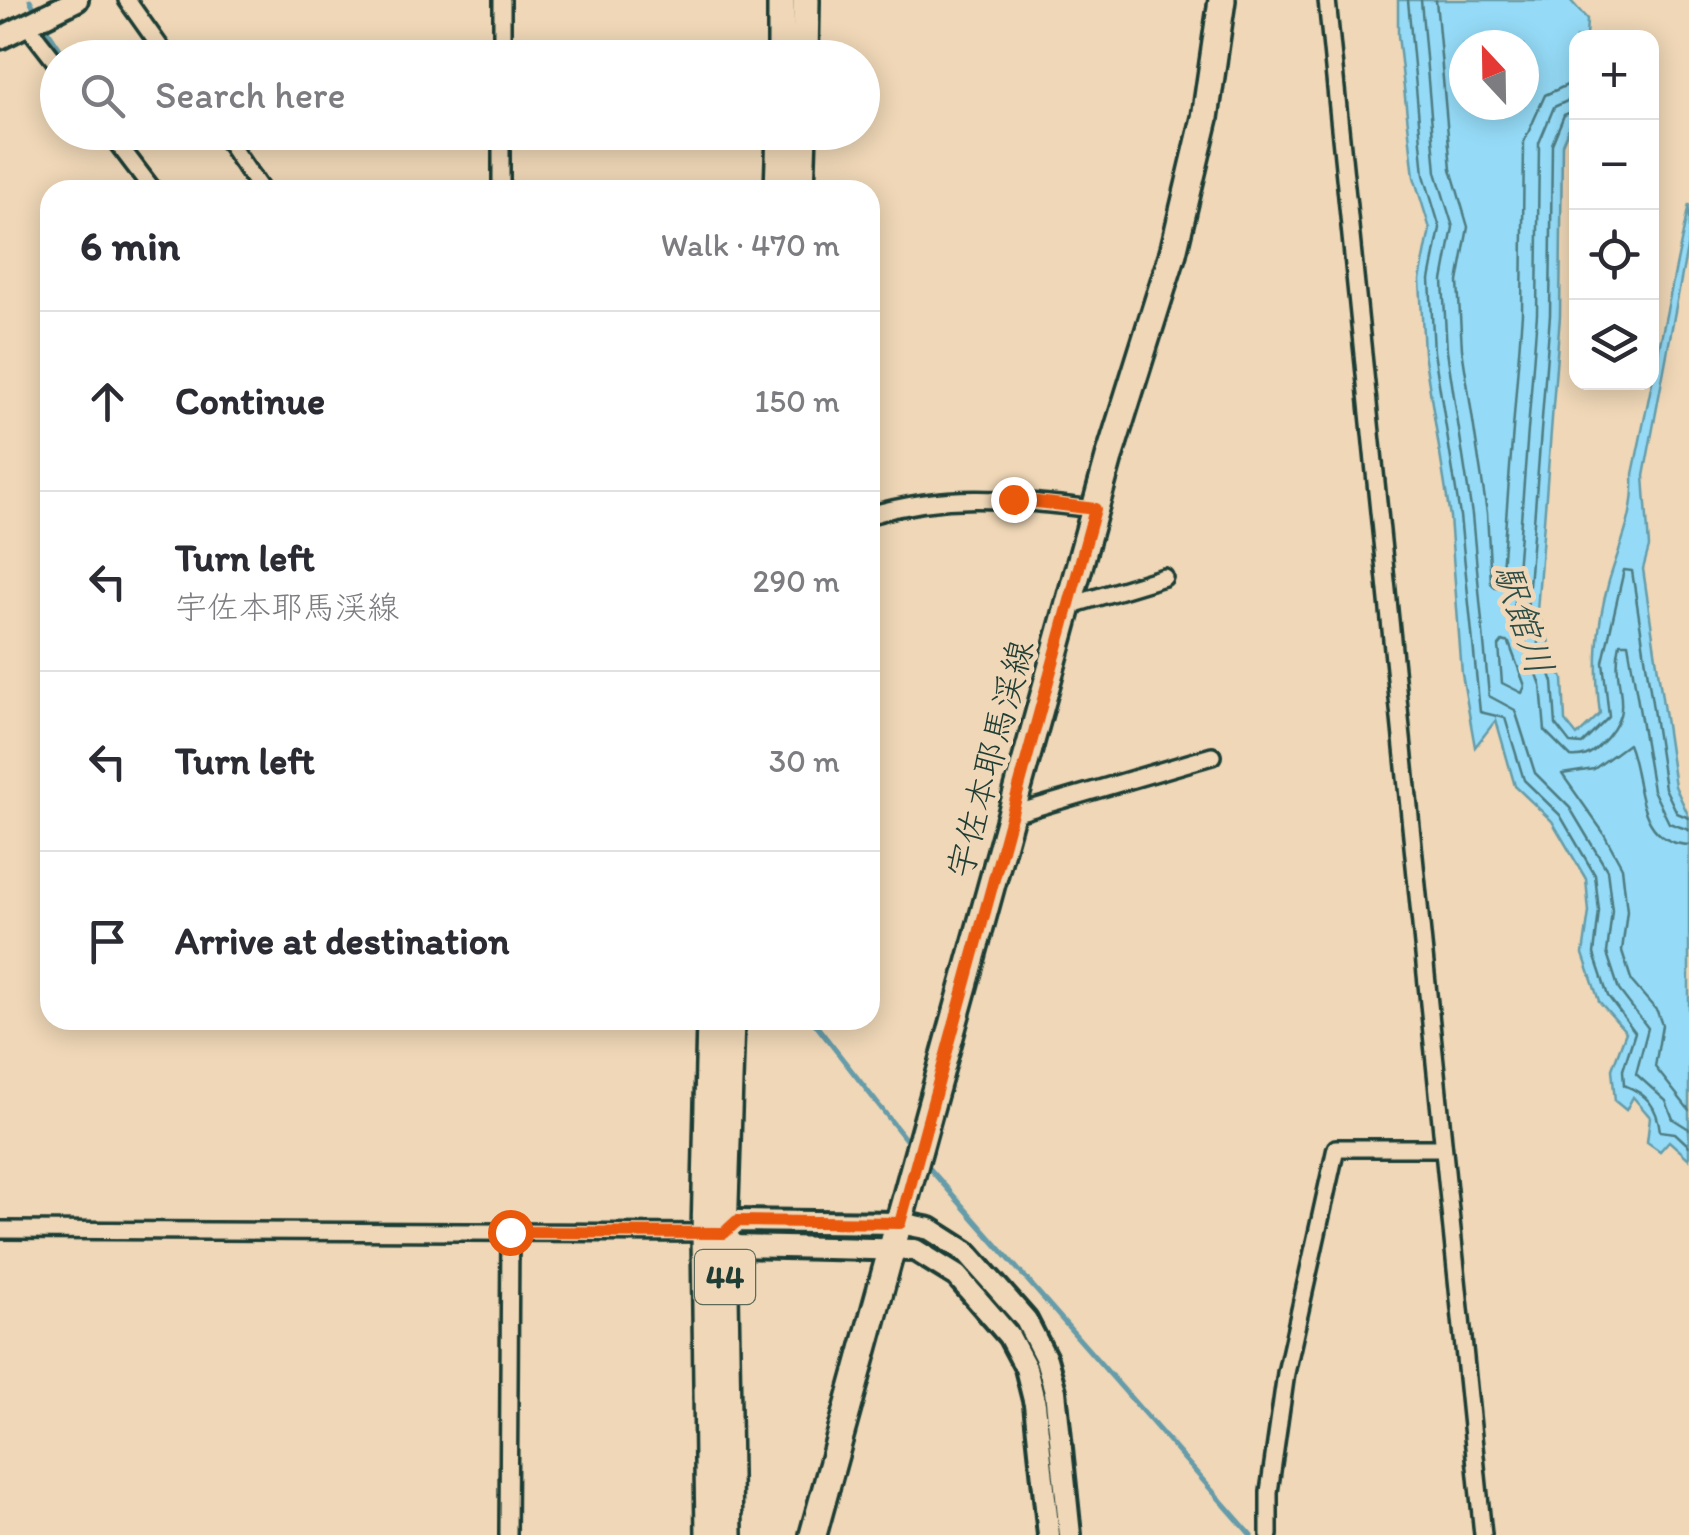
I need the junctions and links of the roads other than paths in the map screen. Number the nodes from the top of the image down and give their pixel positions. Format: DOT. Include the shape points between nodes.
graph roads {
  1 [pos="78,0"];
  2 [pos="127,0"];
  3 [pos="502,0"];
  4 [pos="781,0"];
  5 [pos="806,0"];
  6 [pos="1222,0"];
  7 [pos="1327,0"];
  8 [pos="27,25"];
  9 [pos="0,38"];
  10 [pos="155,40"];
  11 [pos="502,40"];
  12 [pos="781,40"];
  13 [pos="805,40"];
  14 [pos="40,42"];
  15 [pos="122,150"];
  16 [pos="233,150"];
  17 [pos="502,150"];
  18 [pos="779,150"];
  19 [pos="803,150"];
  20 [pos="145,180"];
  21 [pos="254,180"];
  22 [pos="501,180"];
  23 [pos="778,180"];
  24 [pos="802,180"];
  25 [pos="1095,509"];
  26 [pos="880,512"];
  27 [pos="1164,576"];
  28 [pos="1068,606"];
  29 [pos="1212,756"];
  30 [pos="1010,815"];
  31 [pos="710,1030"];
  32 [pos="730,1030"];
  33 [pos="1442,1148"];
  34 [pos="0,1230"];
  35 [pos="510,1232"];
  36 [pos="714,1233"];
  37 [pos="897,1235"];
  38 [pos="508,1535"];
  39 [pos="709,1535"];
  40 [pos="729,1535"];
  41 [pos="813,1535"];
  42 [pos="1049,1535"];
  43 [pos="1070,1535"];
  44 [pos="1269,1535"];
  45 [pos="1484,1535"];
  1 -- 8 [label="street"];
  2 -- 10 [label="street"];
  3 -- 11 [label="street"];
  4 -- 12 [label="main road"];
  5 -- 13 [label="main road"];
  6 -- 25 [label="main road, 宇佐本耶馬渓線" via="1192,178"];
  7 -- 33 [label="street"];
  8 -- 9 [label="street"];
  8 -- 14 [label="street"];
  15 -- 20 [label="street"];
  16 -- 21 [label="street"];
  17 -- 22 [label="street"];
  18 -- 23 [label="main road"];
  19 -- 24 [label="main road"];
  25 -- 26 [label="street" via="968,496"];
  25 -- 28 [label="main road, 宇佐本耶馬渓線"];
  27 -- 28 [label="street"];
  28 -- 30 [label="main road, 宇佐本耶馬渓線"];
  29 -- 30 [label="street"];
  30 -- 37 [label="main road, 宇佐本耶馬渓線"];
  31 -- 36 [label="main road, 44"];
  32 -- 36 [label="main road, 44"];
  33 -- 44 [label="street" via="1336,1148 1286,1373"];
  33 -- 45 [label="street"];
  34 -- 35 [label="street"];
  35 -- 36 [label="street"];
  35 -- 38 [label="street"];
  36 -- 37 [label="street" via="735,1246"];
  36 -- 39 [label="main road, 44"];
  36 -- 40 [label="main road, 44"];
  37 -- 41 [label="main road, 宇佐本耶馬渓線"];
  37 -- 42 [label="street" via="948,1268 1016,1347 1035,1404"];
  37 -- 43 [label="street" via="930,1229 966,1252 1036,1335 1055,1391"];
}
